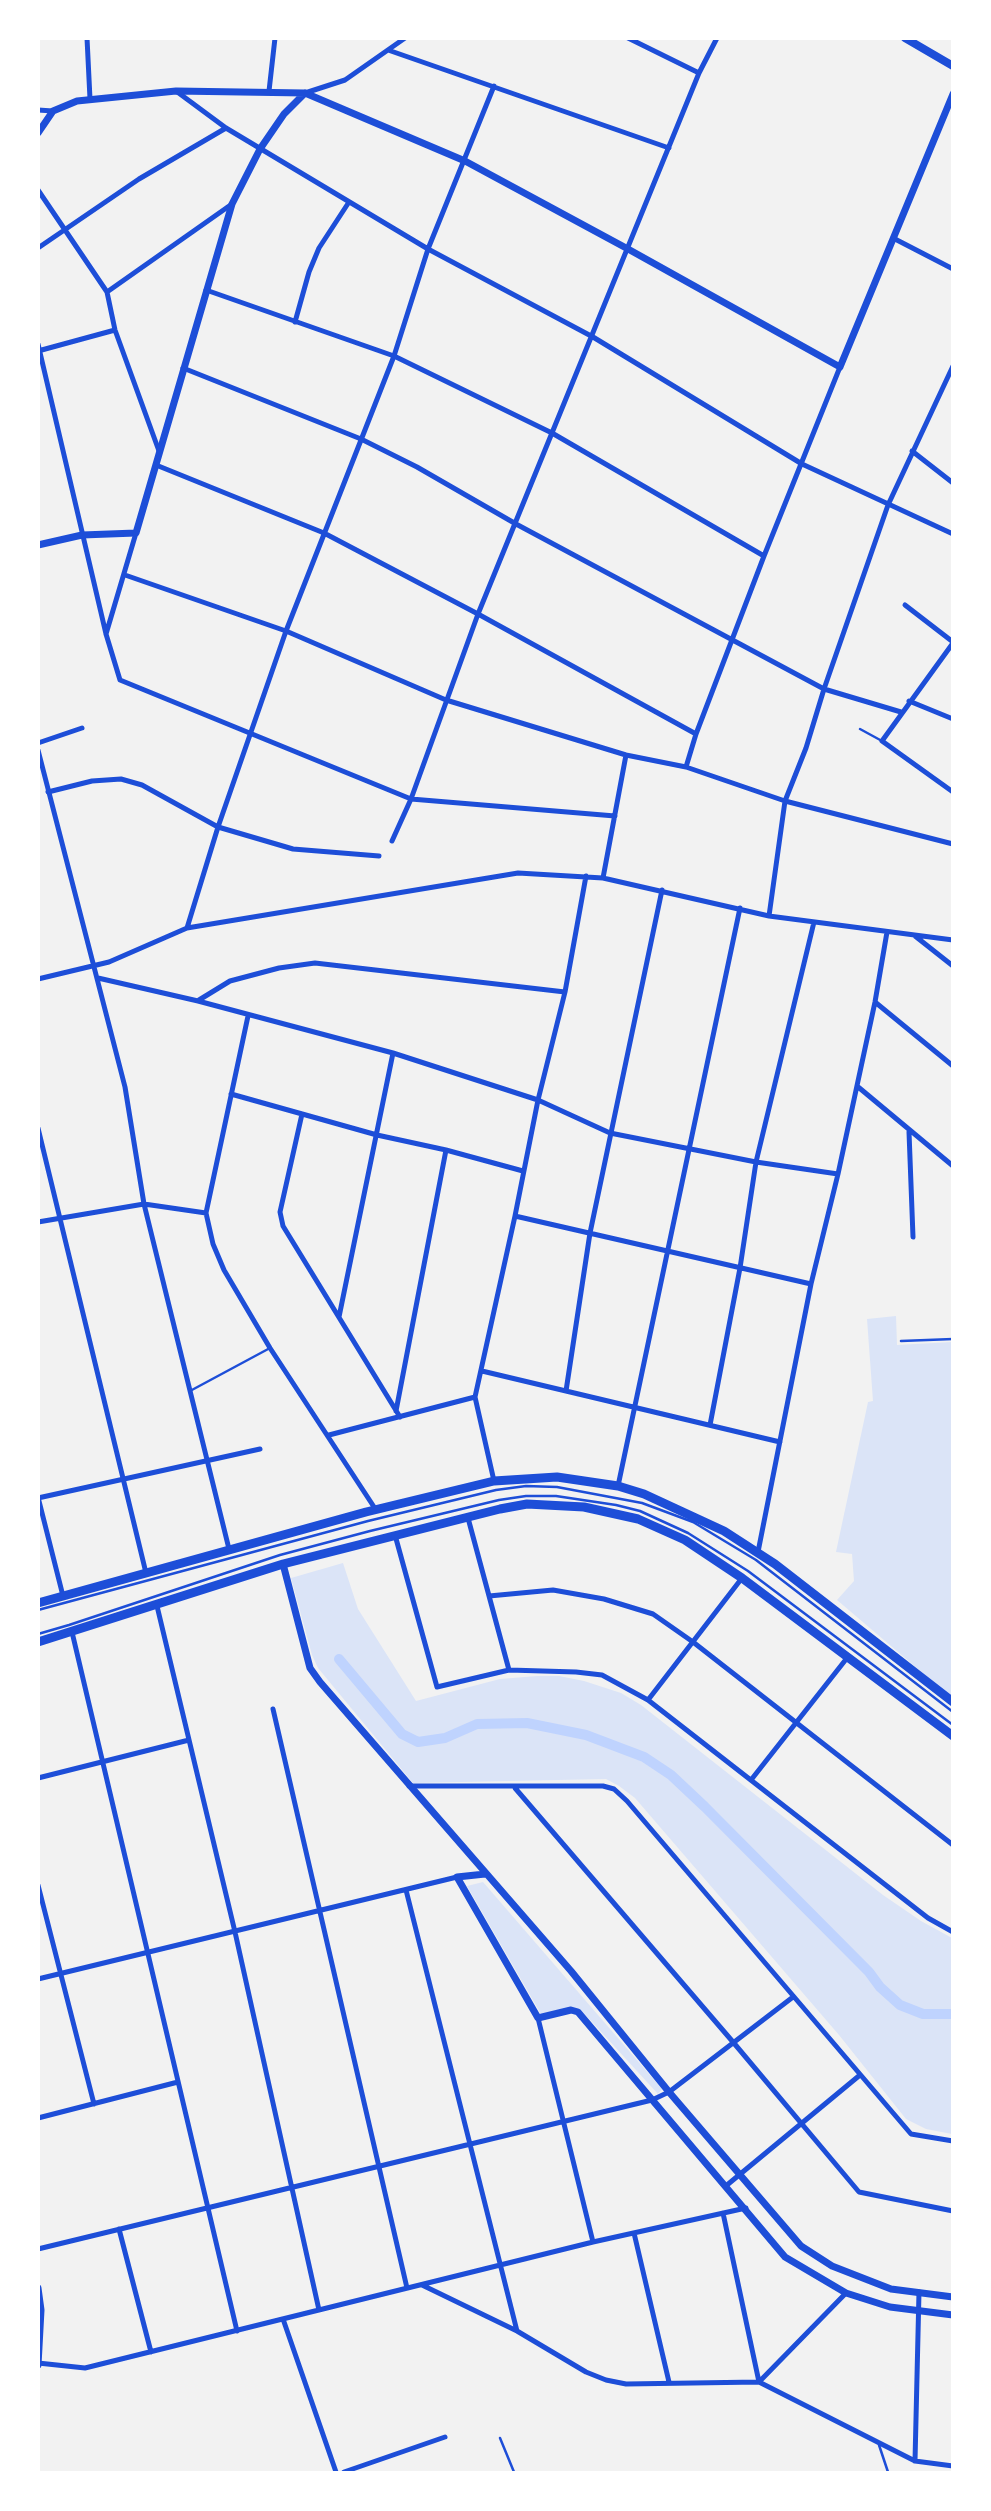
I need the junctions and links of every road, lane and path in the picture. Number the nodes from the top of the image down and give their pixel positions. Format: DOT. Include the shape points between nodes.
graph roads {
  1 [pos="87,38"];
  2 [pos="275,38"];
  3 [pos="405,38"];
  4 [pos="628,38"];
  5 [pos="717,38"];
  6 [pos="905,38"];
  7 [pos="388,50"];
  8 [pos="953,66"];
  9 [pos="699,73"];
  10 [pos="494,86"];
  11 [pos="176,91"];
  12 [pos="269,91"];
  13 [pos="305,93"];
  14 [pos="953,94"];
  15 [pos="90,99"];
  16 [pos="38,110"];
  17 [pos="53,111"];
  18 [pos="226,128"];
  19 [pos="38,133"];
  20 [pos="668,148"];
  21 [pos="260,149"];
  22 [pos="465,161"];
  23 [pos="38,190"];
  24 [pos="349,202"];
  25 [pos="232,204"];
  26 [pos="64,229"];
  27 [pos="893,238"];
  28 [pos="38,248"];
  29 [pos="428,249"];
  30 [pos="628,249"];
  31 [pos="953,269"];
  32 [pos="205,290"];
  33 [pos="107,292"];
  34 [pos="296,321"];
  35 [pos="115,330"];
  36 [pos="593,337"];
  37 [pos="39,348"];
  38 [pos="394,356"];
  39 [pos="953,366"];
  40 [pos="183,368"];
  41 [pos="839,368"];
  42 [pos="552,433"];
  43 [pos="361,439"];
  44 [pos="912,451"];
  45 [pos="159,452"];
  46 [pos="802,464"];
  47 [pos="156,465"];
  48 [pos="953,483"];
  49 [pos="888,505"];
  50 [pos="516,524"];
  51 [pos="136,533"];
  52 [pos="324,533"];
  53 [pos="953,534"];
  54 [pos="82,535"];
  55 [pos="38,545"];
  56 [pos="764,556"];
  57 [pos="125,575"];
  58 [pos="905,605"];
  59 [pos="478,614"];
  60 [pos="286,631"];
  61 [pos="106,634"];
  62 [pos="733,641"];
  63 [pos="953,642"];
  64 [pos="824,689"];
  65 [pos="446,700"];
  66 [pos="909,701"];
  67 [pos="901,712"];
  68 [pos="953,719"];
  69 [pos="82,727"];
  70 [pos="860,729"];
  71 [pos="251,733"];
  72 [pos="696,734"];
  73 [pos="882,741"];
  74 [pos="38,743"];
  75 [pos="38,750"];
  76 [pos="626,755"];
  77 [pos="686,767"];
  78 [pos="48,792"];
  79 [pos="953,792"];
  80 [pos="411,799"];
  81 [pos="785,801"];
  82 [pos="615,816"];
  83 [pos="218,827"];
  84 [pos="392,841"];
  85 [pos="953,844"];
  86 [pos="379,856"];
  87 [pos="586,876"];
  88 [pos="603,878"];
  89 [pos="662,890"];
  90 [pos="740,908"];
  91 [pos="769,916"];
  92 [pos="814,922"];
  93 [pos="187,928"];
  94 [pos="887,932"];
  95 [pos="915,936"];
  96 [pos="953,940"];
  97 [pos="95,965"];
  98 [pos="953,966"];
  99 [pos="98,978"];
  100 [pos="38,979"];
  101 [pos="565,992"];
  102 [pos="198,1000"];
  103 [pos="875,1002"];
  104 [pos="248,1016"];
  105 [pos="393,1053"];
  106 [pos="953,1066"];
  107 [pos="856,1086"];
  108 [pos="231,1094"];
  109 [pos="538,1100"];
  110 [pos="302,1114"];
  111 [pos="38,1128"];
  112 [pos="909,1132"];
  113 [pos="610,1133"];
  114 [pos="377,1135"];
  115 [pos="689,1149"];
  116 [pos="446,1150"];
  117 [pos="953,1156"];
  118 [pos="756,1162"];
  119 [pos="950,1164"];
  120 [pos="523,1171"];
  121 [pos="838,1174"];
  122 [pos="144,1204"];
  123 [pos="206,1213"];
  124 [pos="516,1216"];
  125 [pos="61,1217"];
  126 [pos="38,1222"];
  127 [pos="590,1233"];
  128 [pos="913,1237"];
  129 [pos="667,1251"];
  130 [pos="740,1268"];
  131 [pos="811,1284"];
  132 [pos="339,1317"];
  133 [pos="953,1339"];
  134 [pos="901,1341"];
  135 [pos="270,1348"];
  136 [pos="482,1371"];
  137 [pos="190,1391"];
  138 [pos="566,1391"];
  139 [pos="475,1397"];
  140 [pos="635,1407"];
  141 [pos="398,1414"];
  142 [pos="710,1425"];
  143 [pos="329,1435"];
  144 [pos="780,1442"];
  145 [pos="260,1450"];
  146 [pos="208,1461"];
  147 [pos="123,1480"];
  148 [pos="494,1480"];
  149 [pos="618,1486"];
  150 [pos="39,1498"];
  151 [pos="376,1510"];
  152 [pos="468,1518"];
  153 [pos="395,1535"];
  154 [pos="229,1549"];
  155 [pos="758,1552"];
  156 [pos="284,1564"];
  157 [pos="146,1573"];
  158 [pos="743,1578"];
  159 [pos="489,1596"];
  160 [pos="63,1597"];
  161 [pos="38,1603"];
  162 [pos="157,1606"];
  163 [pos="38,1610"];
  164 [pos="72,1632"];
  165 [pos="38,1634"];
  166 [pos="38,1642"];
  167 [pos="693,1642"];
  168 [pos="847,1658"];
  169 [pos="509,1670"];
  170 [pos="648,1700"];
  171 [pos="953,1702"];
  172 [pos="273,1709"];
  173 [pos="953,1712"];
  174 [pos="796,1723"];
  175 [pos="953,1725"];
  176 [pos="953,1736"];
  177 [pos="189,1740"];
  178 [pos="103,1763"];
  179 [pos="38,1778"];
  180 [pos="751,1780"];
  181 [pos="409,1786"];
  182 [pos="514,1787"];
  183 [pos="953,1845"];
  184 [pos="485,1874"];
  185 [pos="457,1877"];
  186 [pos="38,1885"];
  187 [pos="406,1890"];
  188 [pos="320,1911"];
  189 [pos="235,1932"];
  190 [pos="953,1932"];
  191 [pos="148,1953"];
  192 [pos="61,1974"];
  193 [pos="38,1979"];
  194 [pos="793,1997"];
  195 [pos="538,2018"];
  196 [pos="733,2042"];
  197 [pos="860,2075"];
  198 [pos="178,2082"];
  199 [pos="669,2092"];
  200 [pos="652,2100"];
  201 [pos="94,2105"];
  202 [pos="38,2118"];
  203 [pos="563,2123"];
  204 [pos="800,2123"];
  205 [pos="953,2141"];
  206 [pos="470,2145"];
  207 [pos="379,2168"];
  208 [pos="739,2175"];
  209 [pos="727,2185"];
  210 [pos="292,2189"];
  211 [pos="746,2208"];
  212 [pos="208,2209"];
  213 [pos="953,2211"];
  214 [pos="723,2213"];
  215 [pos="119,2229"];
  216 [pos="634,2233"];
  217 [pos="593,2242"];
  218 [pos="38,2249"];
  219 [pos="501,2265"];
  220 [pos="422,2284"];
  221 [pos="38,2288"];
  222 [pos="407,2288"];
  223 [pos="919,2292"];
  224 [pos="846,2293"];
  225 [pos="953,2297"];
  226 [pos="319,2310"];
  227 [pos="918,2311"];
  228 [pos="953,2315"];
  229 [pos="283,2319"];
  230 [pos="237,2331"];
  231 [pos="517,2331"];
  232 [pos="151,2352"];
  233 [pos="39,2363"];
  234 [pos="669,2382"];
  235 [pos="759,2382"];
  236 [pos="445,2437"];
  237 [pos="500,2438"];
  238 [pos="877,2442"];
  239 [pos="915,2461"];
  240 [pos="953,2466"];
  241 [pos="336,2473"];
  242 [pos="344,2473"];
  243 [pos="514,2473"];
  244 [pos="888,2473"];
  1 -- 15 [label="street"];
  2 -- 12 [label="street"];
  3 -- 7 [label="street"];
  4 -- 9 [label="street"];
  5 -- 9 [label="street"];
  6 -- 8 [label="main road"];
  7 -- 10 [label="street"];
  7 -- 13 [label="street" via="345,80"];
  9 -- 20 [label="street"];
  10 -- 20 [label="street"];
  10 -- 22 [label="street"];
  11 -- 12 [label="street"];
  11 -- 15 [label="street"];
  11 -- 18 [label="street"];
  12 -- 13 [label="street"];
  13 -- 21 [label="street"];
  13 -- 22 [label="street"];
  14 -- 27 [label="street"];
  15 -- 17 [label="street"];
  16 -- 17 [label="street"];
  17 -- 19 [label="street"];
  18 -- 21 [label="street"];
  18 -- 26 [label="street"];
  20 -- 30 [label="street"];
  21 -- 24 [label="street"];
  21 -- 25 [label="street"];
  22 -- 29 [label="street"];
  22 -- 30 [label="street"];
  23 -- 26 [label="street"];
  24 -- 29 [label="street"];
  24 -- 34 [label="street" via="319,248"];
  25 -- 32 [label="street"];
  25 -- 33 [label="street"];
  26 -- 28 [label="street"];
  26 -- 33 [label="street"];
  27 -- 31 [label="street"];
  27 -- 41 [label="street"];
  29 -- 36 [label="street"];
  29 -- 38 [label="street"];
  30 -- 36 [label="street"];
  30 -- 41 [label="street"];
  32 -- 34 [label="street"];
  32 -- 40 [label="street"];
  33 -- 35 [label="street"];
  34 -- 38 [label="street"];
  35 -- 37 [label="street"];
  35 -- 45 [label="street"];
  36 -- 42 [label="street"];
  36 -- 46 [label="street"];
  37 -- 54 [label="street"];
  38 -- 42 [label="street"];
  38 -- 43 [label="street"];
  39 -- 44 [label="street"];
  40 -- 43 [label="street"];
  40 -- 45 [label="street"];
  41 -- 46 [label="street"];
  42 -- 50 [label="street"];
  42 -- 56 [label="street"];
  43 -- 50 [label="street"];
  43 -- 52 [label="street"];
  44 -- 48 [label="street"];
  44 -- 49 [label="street"];
  45 -- 47 [label="street"];
  46 -- 49 [label="street"];
  46 -- 56 [label="street"];
  47 -- 51 [label="street"];
  47 -- 52 [label="street"];
  49 -- 53 [label="street"];
  49 -- 64 [label="street"];
  50 -- 59 [label="street"];
  50 -- 62 [label="street"];
  51 -- 54 [label="street"];
  51 -- 57 [label="street"];
  52 -- 59 [label="street"];
  52 -- 60 [label="street"];
  54 -- 55 [label="street"];
  54 -- 61 [label="street"];
  56 -- 62 [label="street"];
  57 -- 60 [label="street"];
  57 -- 61 [label="street"];
  58 -- 63 [label="street"];
  59 -- 65 [label="street"];
  59 -- 72 [label="street"];
  60 -- 65 [label="street"];
  60 -- 71 [label="street"];
  61 -- 71 [label="street" via="120,680"];
  62 -- 64 [label="street"];
  62 -- 72 [label="street"];
  63 -- 66 [label="street"];
  64 -- 67 [label="street"];
  64 -- 81 [label="street"];
  65 -- 76 [label="street"];
  65 -- 80 [label="street"];
  66 -- 67 [label="street"];
  66 -- 68 [label="street"];
  67 -- 73 [label="street"];
  69 -- 74 [label="street"];
  70 -- 73 [label="lane"];
  71 -- 80 [label="street"];
  71 -- 83 [label="street"];
  72 -- 77 [label="street"];
  73 -- 79 [label="street"];
  75 -- 78 [label="street"];
  76 -- 77 [label="street"];
  76 -- 82 [label="street"];
  77 -- 81 [label="street"];
  78 -- 83 [label="street" via="121,779 142,785"];
  78 -- 97 [label="street"];
  80 -- 82 [label="street"];
  80 -- 84 [label="street"];
  81 -- 85 [label="street"];
  81 -- 91 [label="street"];
  82 -- 88 [label="street"];
  83 -- 86 [label="street" via="293,849"];
  83 -- 93 [label="street"];
  87 -- 88 [label="street"];
  87 -- 93 [label="street" via="518,873"];
  87 -- 101 [label="street"];
  88 -- 89 [label="street"];
  89 -- 90 [label="street"];
  89 -- 113 [label="street"];
  90 -- 91 [label="street"];
  90 -- 115 [label="street"];
  91 -- 92 [label="street"];
  92 -- 94 [label="street"];
  92 -- 118 [label="street"];
  93 -- 97 [label="street"];
  94 -- 95 [label="street"];
  94 -- 103 [label="street"];
  95 -- 96 [label="street"];
  95 -- 98 [label="street"];
  97 -- 99 [label="street"];
  97 -- 100 [label="street"];
  99 -- 102 [label="street"];
  99 -- 122 [label="street" via="125,1087"];
  101 -- 102 [label="street" via="316,963 230,981"];
  101 -- 109 [label="street"];
  102 -- 104 [label="street"];
  103 -- 106 [label="street"];
  103 -- 107 [label="street"];
  104 -- 105 [label="street"];
  104 -- 108 [label="street"];
  105 -- 109 [label="street"];
  105 -- 114 [label="street"];
  107 -- 112 [label="street"];
  107 -- 121 [label="street"];
  108 -- 110 [label="street"];
  108 -- 123 [label="street"];
  109 -- 113 [label="street"];
  109 -- 120 [label="street"];
  110 -- 114 [label="street"];
  110 -- 132 [label="street" via="280,1212"];
  111 -- 125 [label="street"];
  112 -- 119 [label="street"];
  112 -- 128 [label="street"];
  113 -- 115 [label="street"];
  113 -- 127 [label="street"];
  114 -- 116 [label="street"];
  114 -- 132 [label="street"];
  115 -- 118 [label="street"];
  115 -- 129 [label="street"];
  116 -- 120 [label="street"];
  116 -- 141 [label="street"];
  117 -- 119 [label="street"];
  118 -- 121 [label="street"];
  118 -- 130 [label="street"];
  120 -- 124 [label="street"];
  121 -- 131 [label="street"];
  122 -- 123 [label="street"];
  122 -- 125 [label="street"];
  122 -- 137 [label="street"];
  123 -- 135 [label="street" via="224,1270"];
  124 -- 127 [label="street"];
  124 -- 136 [label="street"];
  125 -- 126 [label="street"];
  125 -- 147 [label="street"];
  127 -- 129 [label="street"];
  127 -- 138 [label="street"];
  129 -- 130 [label="street"];
  129 -- 140 [label="street"];
  130 -- 131 [label="street"];
  130 -- 142 [label="street"];
  131 -- 144 [label="street"];
  132 -- 141 [label="street"];
  133 -- 134 [label="lane"];
  135 -- 137 [label="lane"];
  135 -- 143 [label="street"];
  136 -- 138 [label="street"];
  136 -- 139 [label="street"];
  137 -- 146 [label="street"];
  138 -- 140 [label="street"];
  139 -- 141 [label="street"];
  139 -- 148 [label="street"];
  140 -- 142 [label="street"];
  140 -- 149 [label="street"];
  141 -- 143 [label="street"];
  142 -- 144 [label="street"];
  143 -- 151 [label="street"];
  144 -- 155 [label="street"];
  145 -- 146 [label="street"];
  146 -- 147 [label="street"];
  146 -- 154 [label="street"];
  147 -- 150 [label="street"];
  147 -- 157 [label="street"];
  148 -- 149 [label="main road" via="557,1477"];
  148 -- 151 [label="main road"];
  149 -- 155 [label="main road" via="696,1516"];
  150 -- 160 [label="street"];
  151 -- 154 [label="main road"];
  152 -- 153 [label="main road"];
  152 -- 158 [label="main road" via="527,1504 616,1512 685,1540"];
  152 -- 159 [label="street"];
  153 -- 156 [label="main road"];
  153 -- 169 [label="street" via="438,1687"];
  154 -- 157 [label="main road"];
  155 -- 171 [label="main road"];
  156 -- 162 [label="main road"];
  156 -- 181 [label="street" via="310,1668"];
  157 -- 160 [label="main road"];
  158 -- 167 [label="street"];
  158 -- 168 [label="main road"];
  159 -- 167 [label="street" via="553,1590 604,1599 653,1614"];
  159 -- 169 [label="street"];
  160 -- 161 [label="main road"];
  162 -- 164 [label="main road"];
  162 -- 177 [label="street"];
  163 -- 173 [label="lane" via="393,1514 496,1490 557,1487 642,1503 693,1522 756,1560"];
  164 -- 166 [label="main road"];
  164 -- 178 [label="street"];
  165 -- 175 [label="lane" via="357,1534 499,1500 556,1496 640,1511 688,1533 748,1571"];
  167 -- 170 [label="street"];
  167 -- 174 [label="street"];
  168 -- 174 [label="street"];
  168 -- 176 [label="main road"];
  169 -- 170 [label="street" via="601,1675"];
  170 -- 180 [label="street"];
  172 -- 188 [label="street"];
  174 -- 180 [label="street"];
  174 -- 183 [label="street"];
  177 -- 178 [label="street"];
  177 -- 189 [label="street"];
  178 -- 179 [label="street"];
  178 -- 191 [label="street"];
  180 -- 190 [label="street" via="928,1918"];
  181 -- 182 [label="street"];
  181 -- 184 [label="street"];
  182 -- 194 [label="street" via="603,1786 614,1790"];
  182 -- 196 [label="street"];
  184 -- 185 [label="street"];
  184 -- 199 [label="street"];
  185 -- 187 [label="street"];
  185 -- 195 [label="street"];
  186 -- 192 [label="street"];
  187 -- 188 [label="street"];
  187 -- 206 [label="street"];
  188 -- 189 [label="street"];
  188 -- 207 [label="street"];
  189 -- 191 [label="street"];
  189 -- 210 [label="street"];
  191 -- 192 [label="street"];
  191 -- 198 [label="street"];
  192 -- 193 [label="street"];
  192 -- 201 [label="street"];
  194 -- 196 [label="street"];
  194 -- 197 [label="street"];
  195 -- 200 [label="street" via="578,2012"];
  195 -- 203 [label="street"];
  196 -- 199 [label="street"];
  196 -- 204 [label="street"];
  197 -- 204 [label="street"];
  197 -- 205 [label="street" via="911,2134"];
  198 -- 201 [label="street"];
  198 -- 212 [label="street"];
  199 -- 200 [label="street"];
  199 -- 208 [label="street"];
  200 -- 203 [label="street"];
  200 -- 209 [label="street"];
  201 -- 202 [label="street"];
  203 -- 206 [label="street"];
  203 -- 217 [label="street"];
  204 -- 208 [label="street"];
  204 -- 213 [label="street" via="859,2192"];
  206 -- 207 [label="street"];
  206 -- 219 [label="street"];
  207 -- 210 [label="street"];
  207 -- 222 [label="street"];
  208 -- 209 [label="street"];
  208 -- 223 [label="street" via="801,2246 832,2266 891,2289"];
  209 -- 211 [label="street"];
  210 -- 212 [label="street"];
  210 -- 226 [label="street"];
  211 -- 214 [label="street"];
  211 -- 224 [label="street" via="785,2257"];
  212 -- 215 [label="street"];
  212 -- 230 [label="street"];
  214 -- 216 [label="street"];
  214 -- 235 [label="street"];
  215 -- 218 [label="street"];
  215 -- 232 [label="street"];
  216 -- 217 [label="street"];
  216 -- 234 [label="street"];
  217 -- 219 [label="street"];
  219 -- 220 [label="street"];
  219 -- 231 [label="street"];
  220 -- 222 [label="street"];
  220 -- 231 [label="street"];
  221 -- 233 [label="street"];
  222 -- 226 [label="street"];
  223 -- 225 [label="street"];
  223 -- 227 [label="street"];
  224 -- 227 [label="street"];
  224 -- 235 [label="street"];
  226 -- 229 [label="street"];
  227 -- 228 [label="street"];
  227 -- 239 [label="street"];
  229 -- 230 [label="street"];
  229 -- 241 [label="street"];
  230 -- 232 [label="street"];
  231 -- 234 [label="street" via="606,2380"];
  232 -- 233 [label="street" via="85,2368"];
  234 -- 235 [label="street"];
  235 -- 238 [label="street"];
  236 -- 242 [label="street"];
  237 -- 243 [label="lane"];
  238 -- 239 [label="street"];
  238 -- 244 [label="lane"];
  239 -- 240 [label="street"];
}
